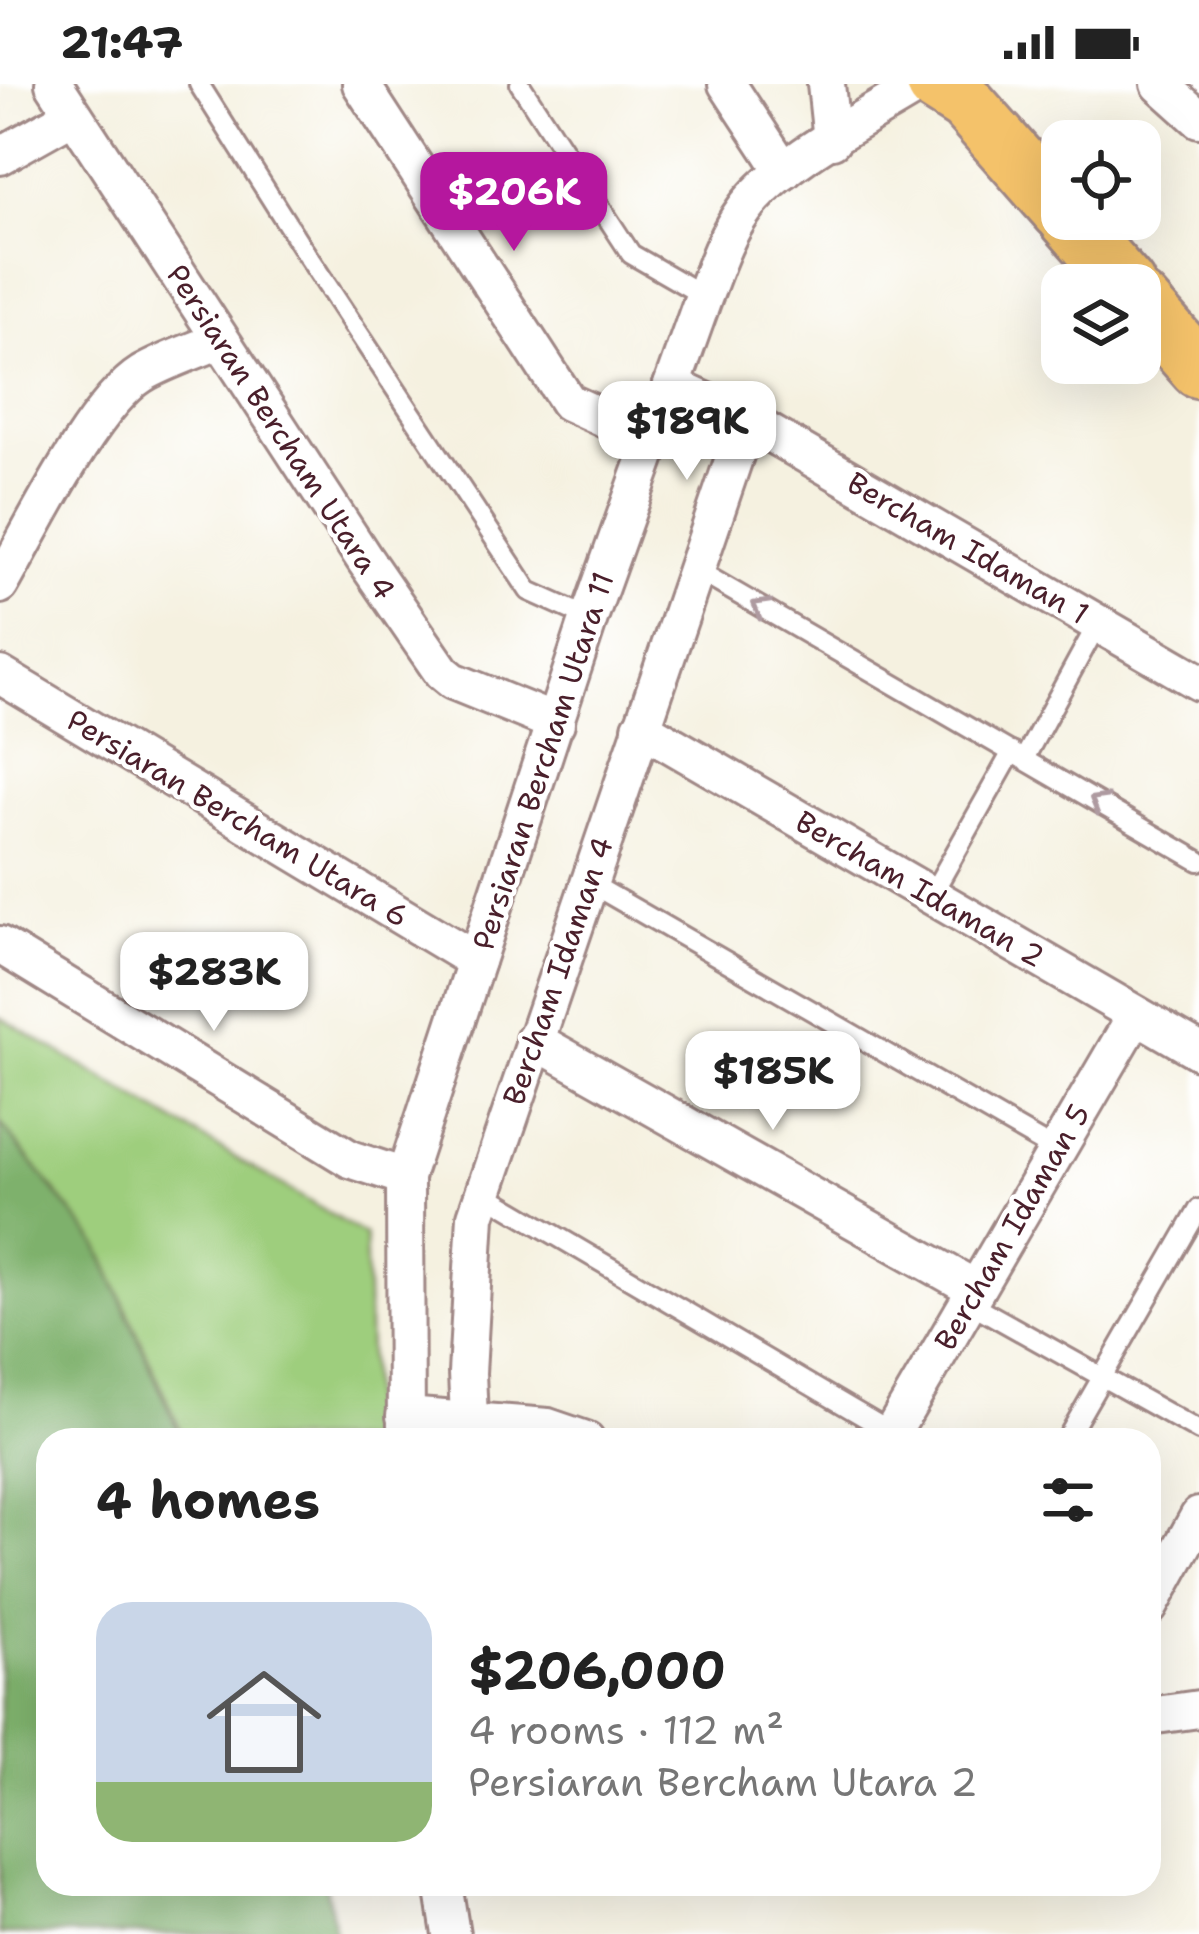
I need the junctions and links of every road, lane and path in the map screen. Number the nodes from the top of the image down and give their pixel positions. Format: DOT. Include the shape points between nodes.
graph roads {
  1 [pos="199,84"];
  2 [pos="361,84"];
  3 [pos="520,84"];
  4 [pos="728,84"];
  5 [pos="826,84"];
  6 [pos="1160,84"];
  7 [pos="946,89"];
  8 [pos="64,100"];
  9 [pos="1199,119"];
  10 [pos="832,140"];
  11 [pos="0,156"];
  12 [pos="784,171"];
  13 [pos="1041,190"];
  14 [pos="1086,240"];
  15 [pos="1108,264"];
  16 [pos="704,296"];
  17 [pos="1161,326"];
  18 [pos="220,340"];
  19 [pos="1199,369"];
  20 [pos="671,386"];
  21 [pos="747,420"];
  22 [pos="652,440"];
  23 [pos="695,569"];
  24 [pos="0,585"];
  25 [pos="590,618"];
  26 [pos="1098,623"];
  27 [pos="0,675"];
  28 [pos="1199,682"];
  29 [pos="556,724"];
  30 [pos="641,727"];
  31 [pos="1018,756"];
  32 [pos="1199,861"];
  33 [pos="588,882"];
  34 [pos="932,896"];
  35 [pos="0,945"];
  36 [pos="476,961"];
  37 [pos="1136,1015"];
  38 [pos="534,1040"];
  39 [pos="1199,1051"];
  40 [pos="1056,1151"];
  41 [pos="405,1177"];
  42 [pos="482,1192"];
  43 [pos="1199,1209"];
  44 [pos="972,1295"];
  45 [pos="1102,1377"];
  46 [pos="469,1419"];
  47 [pos="405,1428"];
  48 [pos="551,1428"];
  49 [pos="877,1428"];
  50 [pos="895,1428"];
  51 [pos="1073,1428"];
  52 [pos="1199,1431"];
  53 [pos="1199,1516"];
  54 [pos="1161,1585"];
  55 [pos="1199,1709"];
  56 [pos="1161,1714"];
  57 [pos="445,1896"];
  58 [pos="451,1934"];
  1 -- 25 [label="lane" via="529,591"];
  2 -- 22 [label="street" via="564,397"];
  3 -- 16 [label="lane" via="631,254"];
  4 -- 12 [label="street"];
  5 -- 10 [label="street"];
  6 -- 9 [label="street"];
  7 -- 10 [label="street, Persiaran Bercham Utara 11"];
  7 -- 13 [label="main road"];
  8 -- 11 [label="street"];
  8 -- 18 [label="street, Persiaran Bercham Utara 4"];
  10 -- 12 [label="street, Persiaran Bercham Utara 11"];
  12 -- 16 [label="street, Persiaran Bercham Utara 11" via="746,207"];
  14 -- 15 [label="main road"];
  16 -- 20 [label="street, Persiaran Bercham Utara 11"];
  17 -- 19 [label="main road"];
  18 -- 24 [label="street" via="141,375 118,395"];
  18 -- 29 [label="street, Persiaran Bercham Utara 4" via="442,672"];
  20 -- 21 [label="street, Bercham Idaman 1"];
  20 -- 22 [label="street, Persiaran Bercham Utara 11"];
  21 -- 23 [label="street, Bercham Idaman 4"];
  21 -- 26 [label="street, Bercham Idaman 1"];
  22 -- 25 [label="street, Persiaran Bercham Utara 11"];
  23 -- 30 [label="street, Bercham Idaman 4"];
  31 -- 23 [label="lane, one-way"];
  25 -- 29 [label="street, Persiaran Bercham Utara 11"];
  26 -- 28 [label="street, Bercham Idaman 1"];
  26 -- 31 [label="lane"];
  27 -- 36 [label="street, Persiaran Bercham Utara 6"];
  29 -- 36 [label="street, Persiaran Bercham Utara 11"];
  30 -- 33 [label="street, Bercham Idaman 4"];
  30 -- 34 [label="street, Bercham Idaman 2"];
  32 -- 31 [label="lane, one-way"];
  31 -- 34 [label="lane"];
  33 -- 38 [label="street, Bercham Idaman 4"];
  33 -- 40 [label="lane"];
  34 -- 37 [label="street, Bercham Idaman 2"];
  35 -- 41 [label="street" via="350,1159"];
  36 -- 41 [label="street, Persiaran Bercham Utara 11"];
  37 -- 39 [label="street, Bercham Idaman 2"];
  37 -- 40 [label="street, Bercham Idaman 5"];
  38 -- 42 [label="street, Bercham Idaman 4"];
  38 -- 44 [label="street"];
  40 -- 44 [label="street, Bercham Idaman 5"];
  41 -- 47 [label="street, Persiaran Bercham Utara 11"];
  42 -- 46 [label="street, Bercham Idaman 4" via="473,1242"];
  42 -- 49 [label="lane"];
  43 -- 45 [label="lane"];
  44 -- 45 [label="lane"];
  44 -- 50 [label="street, Bercham Idaman 5"];
  45 -- 51 [label="lane"];
  45 -- 52 [label="lane"];
  46 -- 47 [label="street"];
  46 -- 48 [label="street"];
  53 -- 54 [label="street"];
  55 -- 56 [label="street"];
  57 -- 58 [label="street"];
}
